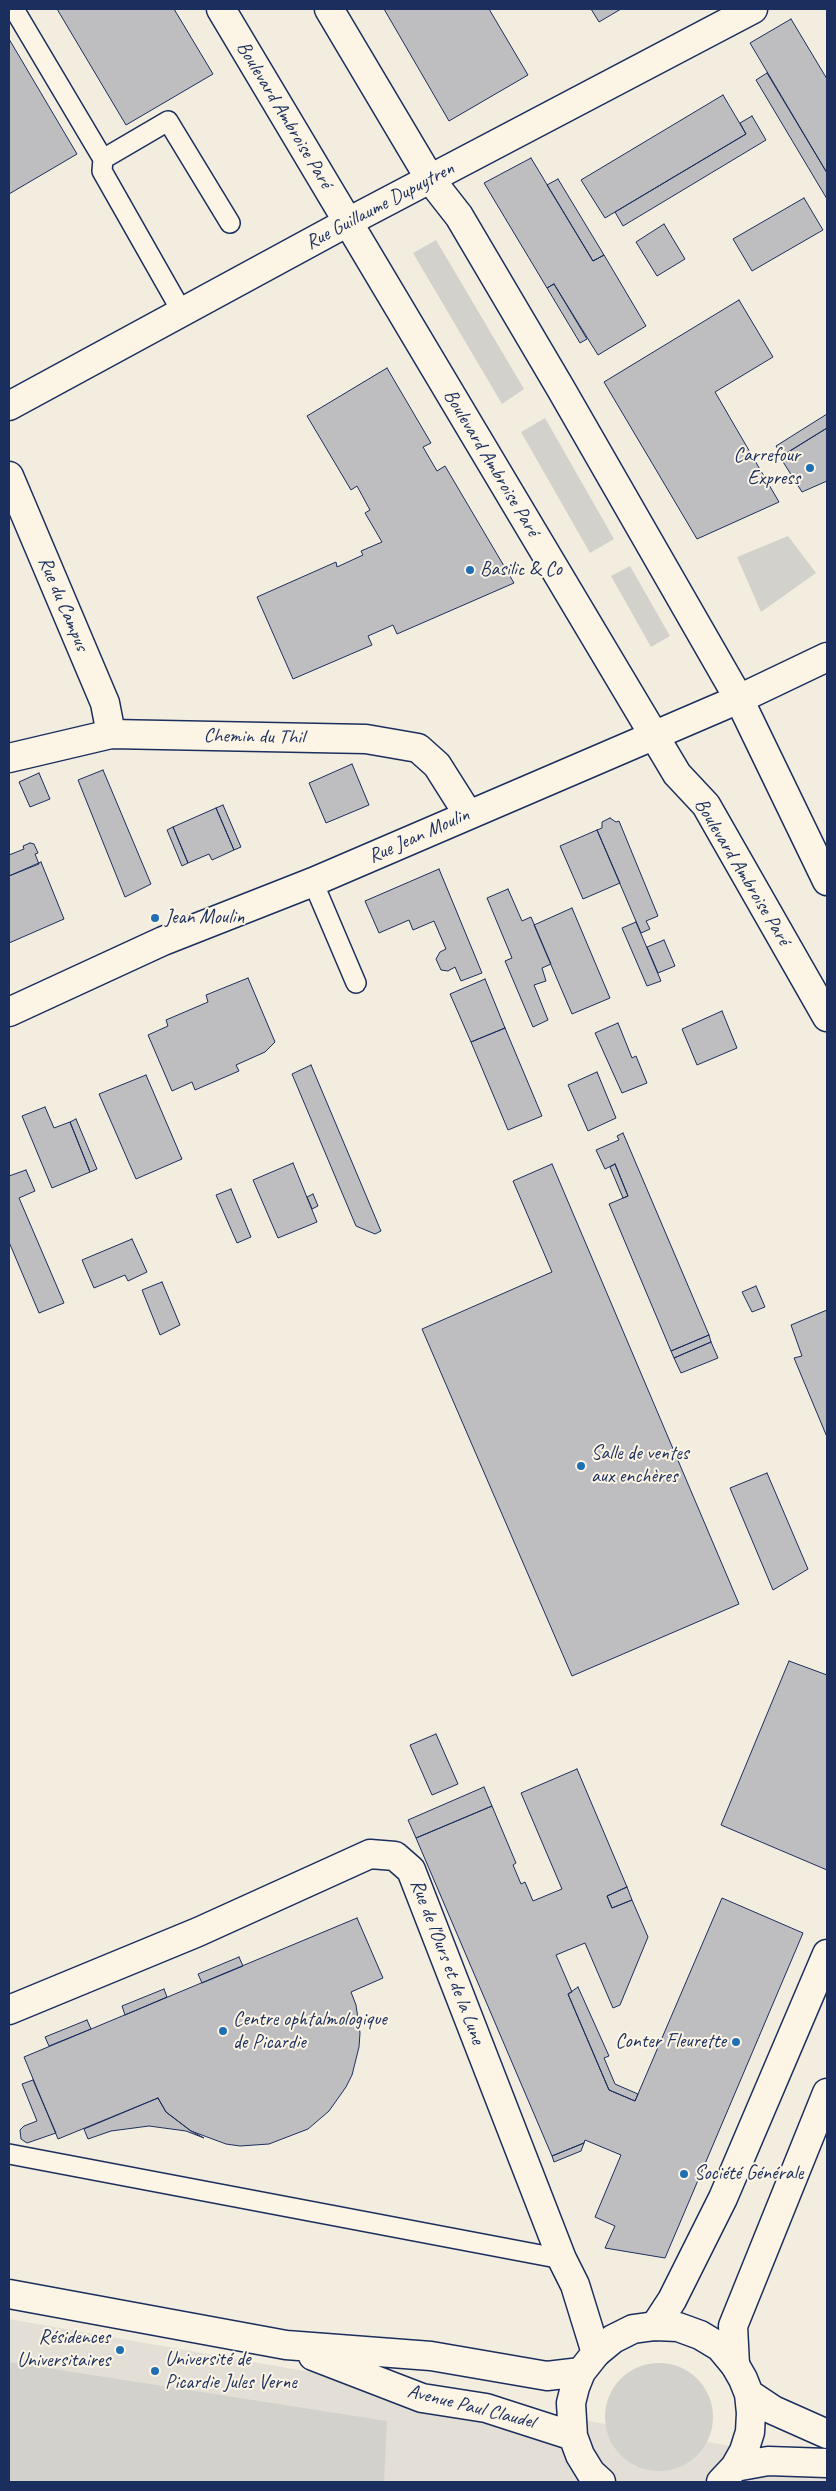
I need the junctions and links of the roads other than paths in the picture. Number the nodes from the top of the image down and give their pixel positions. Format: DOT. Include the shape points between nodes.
graph roads {
  1 [pos="14,9"];
  2 [pos="221,9"];
  3 [pos="330,9"];
  4 [pos="753,9"];
  5 [pos="103,160"];
  6 [pos="430,179"];
  7 [pos="348,222"];
  8 [pos="230,223"];
  9 [pos="182,312"];
  10 [pos="9,406"];
  11 [pos="9,476"];
  12 [pos="827,657"];
  13 [pos="739,699"];
  14 [pos="111,734"];
  15 [pos="654,735"];
  16 [pos="9,758"];
  17 [pos="468,814"];
  18 [pos="312,882"];
  19 [pos="827,882"];
  20 [pos="356,983"];
  21 [pos="9,1012"];
  22 [pos="827,1017"];
  23 [pos="827,1954"];
  24 [pos="9,2010"];
  25 [pos="827,2093"];
  26 [pos="9,2154"];
  27 [pos="562,2259"];
  28 [pos="9,2294"];
  29 [pos="655,2326"];
  30 [pos="286,2345"];
  31 [pos="589,2362"];
  32 [pos="735,2364"];
  33 [pos="749,2394"];
  34 [pos="827,2434"];
  35 [pos="573,2436"];
  36 [pos="827,2463"];
  37 [pos="728,2475"];
  38 [pos="594,2479"];
  1 -- 5 [label="lane"];
  2 -- 7 [label="street, Boulevard Ambroise Paré"];
  3 -- 6 [label="street"];
  4 -- 6 [label="street, Rue Guillaume Dupuytren"];
  5 -- 8 [label="lane" via="168,121"];
  5 -- 9 [label="lane" via="102,172"];
  6 -- 7 [label="street, Rue Guillaume Dupuytren"];
  6 -- 13 [label="street" via="459,216"];
  7 -- 9 [label="street, Rue Guillaume Dupuytren"];
  7 -- 15 [label="street, Boulevard Ambroise Paré"];
  9 -- 10 [label="street, Rue Guillaume Dupuytren"];
  11 -- 14 [label="street, Rue du Campus" via="105,703"];
  12 -- 13 [label="street, Rue Jean Moulin"];
  13 -- 15 [label="street, Rue Jean Moulin"];
  13 -- 19 [label="street"];
  14 -- 16 [label="street, Chemin du Thil"];
  14 -- 17 [label="street, Chemin du Thil" via="366,739 418,748 437,765"];
  15 -- 17 [label="street, Rue Jean Moulin"];
  15 -- 22 [label="street, Boulevard Ambroise Paré" via="677,774 706,805"];
  17 -- 18 [label="street, Rue Jean Moulin"];
  18 -- 20 [label="lane"];
  18 -- 21 [label="street, Rue Jean Moulin" via="163,941"];
  23 -- 29 [label="street" via="723,2198 672,2300"];
  24 -- 27 [label="street, Rue de l'Ours et de la Lune" via="198,1932 370,1854 395,1856 411,1870"];
  25 -- 32 [label="street" via="733,2326"];
  26 -- 27 [label="lane"];
  27 -- 31 [label="street, Rue de l'Ours et de la Lune" via="575,2285"];
  28 -- 30 [label="street, Avenue Paul Claudel"];
  29 -- 31 [label="street" via="633,2330 613,2339"];
  29 -- 32 [label="street" via="678,2327 700,2335 720,2347"];
  30 -- 31 [label="street, Avenue Paul Claudel" via="431,2356 547,2376"];
  30 -- 35 [label="street, Avenue Paul Claudel" via="422,2398 486,2408"];
  31 -- 35 [label="street" via="571,2403"];
  32 -- 33 [label="street"];
  33 -- 34 [label="street" via="773,2410"];
  33 -- 37 [label="street" via="750,2432 744,2451"];
  35 -- 38 [label="street"];
  36 -- 37 [label="street" via="768,2460"];
}
